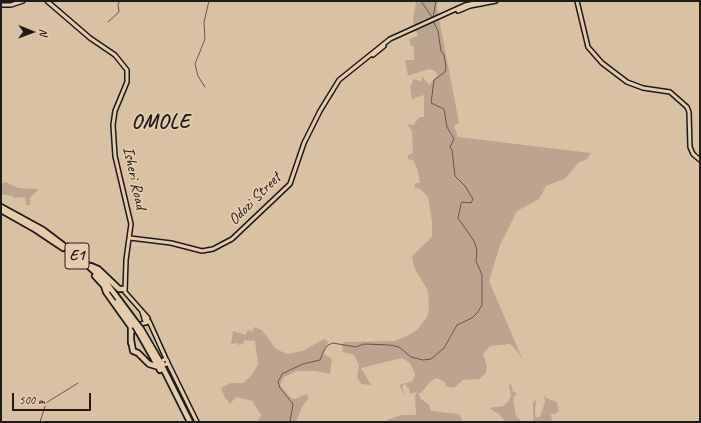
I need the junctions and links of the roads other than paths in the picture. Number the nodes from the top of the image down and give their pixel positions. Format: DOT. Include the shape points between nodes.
graph roads {
  1 [pos="19,1"];
  2 [pos="23,1"];
  3 [pos="46,1"];
  4 [pos="496,1"];
  5 [pos="577,1"];
  6 [pos="482,4"];
  7 [pos="1,5"];
  8 [pos="466,6"];
  9 [pos="700,160"];
  10 [pos="119,174"];
  11 [pos="1,207"];
  12 [pos="1,210"];
  13 [pos="130,238"];
  14 [pos="87,265"];
  15 [pos="103,284"];
  16 [pos="123,289"];
  17 [pos="142,324"];
  18 [pos="131,341"];
  19 [pos="136,352"];
  20 [pos="134,357"];
  21 [pos="154,357"];
  22 [pos="164,363"];
  23 [pos="187,422"];
  24 [pos="190,422"];
  25 [pos="197,422"];
  1 -- 7 [label="main road"];
  2 -- 7 [label="main road"];
  3 -- 10 [label="main road, Isheri Road" via="115,56 126,68 128,75 114,116 114,149"];
  4 -- 6 [label="main road"];
  5 -- 9 [label="main road" via="586,43 602,63 627,82 643,88 672,93 687,107 690,147"];
  6 -- 8 [label="main road"];
  6 -- 8 [label="main road" via="474,2"];
  8 -- 13 [label="main road, Odozi Street" via="386,42 337,82 302,147 290,184 232,239 214,249 199,251 171,243"];
  10 -- 13 [label="main road, Isheri Road" via="131,221"];
  10 -- 16 [label="main road, Isheri Road" via="130,226 124,260"];
  11 -- 14 [label="highway, E1" via="55,238"];
  12 -- 15 [label="highway, E1" via="62,247"];
  13 -- 17 [label="main road, Isheri Road" via="125,292"];
  14 -- 16 [label="highway" via="98,269 120,290"];
  14 -- 17 [label="highway, E1"];
  15 -- 17 [label="highway, E1"];
  15 -- 18 [label="highway" via="130,325"];
  16 -- 17 [label="main road" via="125,295 143,314"];
  17 -- 18 [label="main road" via="132,334"];
  17 -- 21 [label="highway, E1"];
  17 -- 22 [label="highway, E1"];
  17 -- 22 [label="main road" via="154,334"];
  18 -- 19 [label="highway"];
  18 -- 21 [label="highway" via="146,360 154,364"];
  19 -- 20 [label="highway"];
  19 -- 22 [label="highway" via="149,364"];
  21 -- 22 [label="highway, E1"];
  22 -- 23 [label="highway, E1"];
  22 -- 24 [label="highway, E1"];
  22 -- 25 [label="main road"];
}
